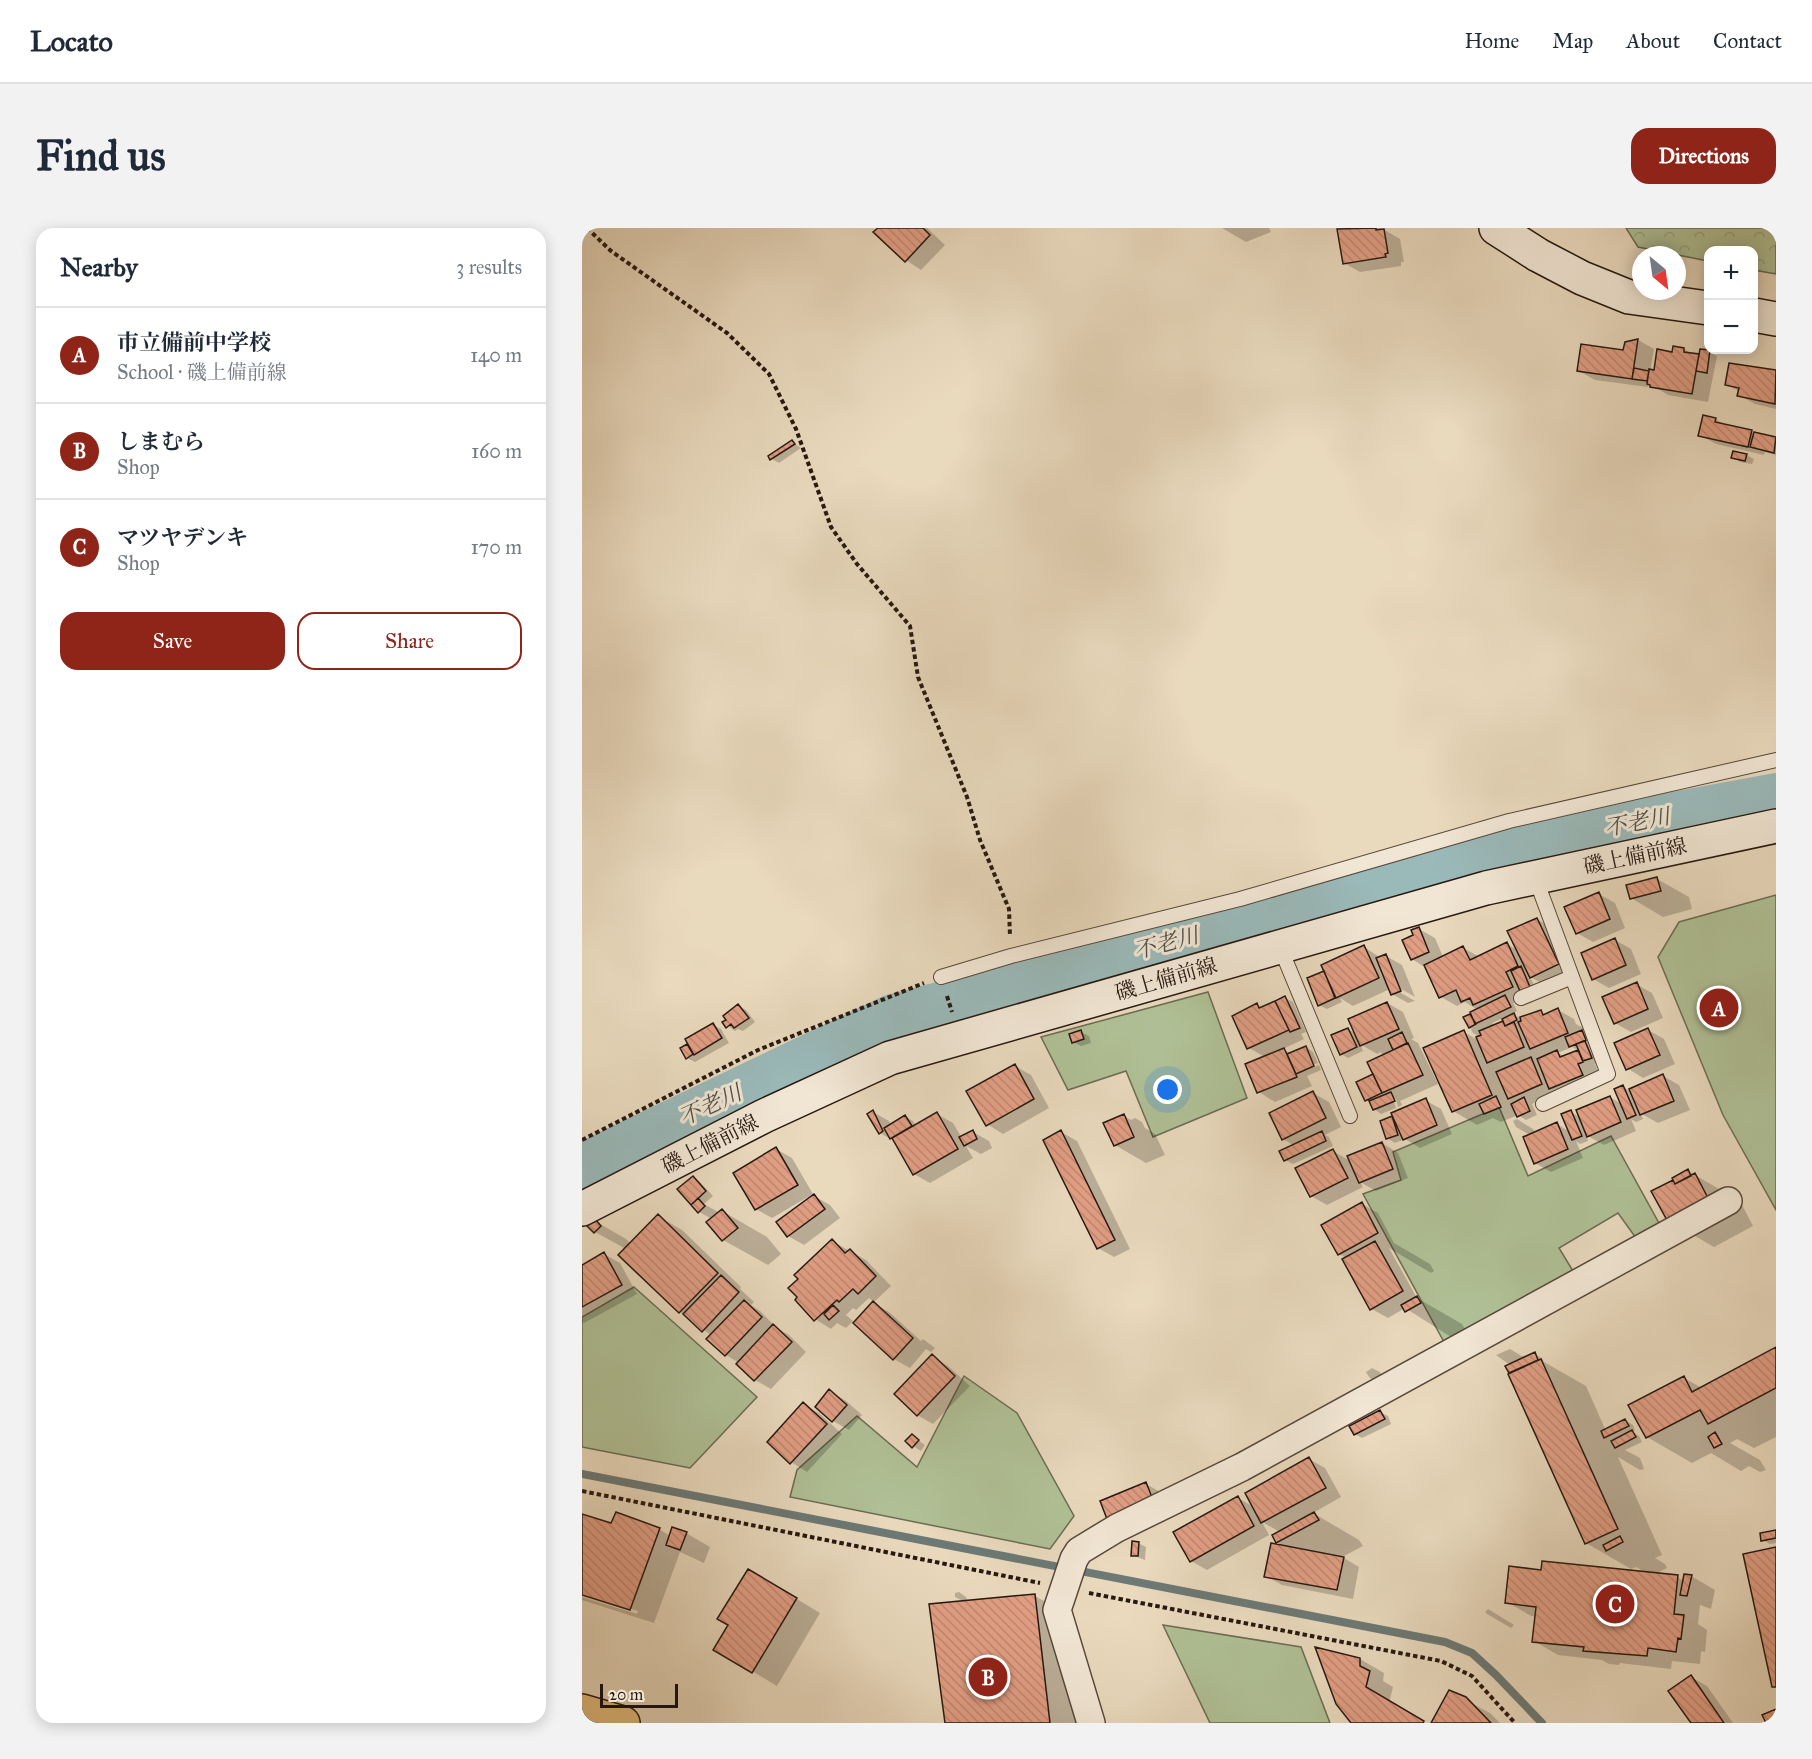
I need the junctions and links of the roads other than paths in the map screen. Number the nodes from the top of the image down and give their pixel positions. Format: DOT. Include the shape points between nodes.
graph roads {
  1 [pos="1496,228"];
  2 [pos="1704,307"];
  3 [pos="1758,316"];
  4 [pos="1776,320"];
  5 [pos="1776,760"];
  6 [pos="1776,826"];
  7 [pos="1535,878"];
  8 [pos="1280,947"];
  9 [pos="1572,977"];
  10 [pos="942,981"];
  11 [pos="1521,998"];
  12 [pos="1543,1104"];
  13 [pos="1350,1116"];
  14 [pos="1728,1201"];
  15 [pos="582,1209"];
  16 [pos="582,1711"];
  17 [pos="622,1723"];
  18 [pos="1091,1723"];
  1 -- 2 [label="main road" via="1555,264 1629,297"];
  3 -- 4 [label="main road"];
  5 -- 10 [label="lane" via="1509,821 1240,898 1011,956"];
  6 -- 7 [label="main road, 磯上備前線"];
  7 -- 8 [label="main road, 磯上備前線" via="1486,888"];
  7 -- 9 [label="lane"];
  8 -- 13 [label="lane"];
  8 -- 15 [label="main road, 磯上備前線" via="890,1058 764,1116"];
  9 -- 11 [label="lane"];
  9 -- 12 [label="lane" via="1608,1074"];
  14 -- 18 [label="street" via="1242,1467 1079,1551 1057,1610"];
  16 -- 17 [label="highway"];
}
